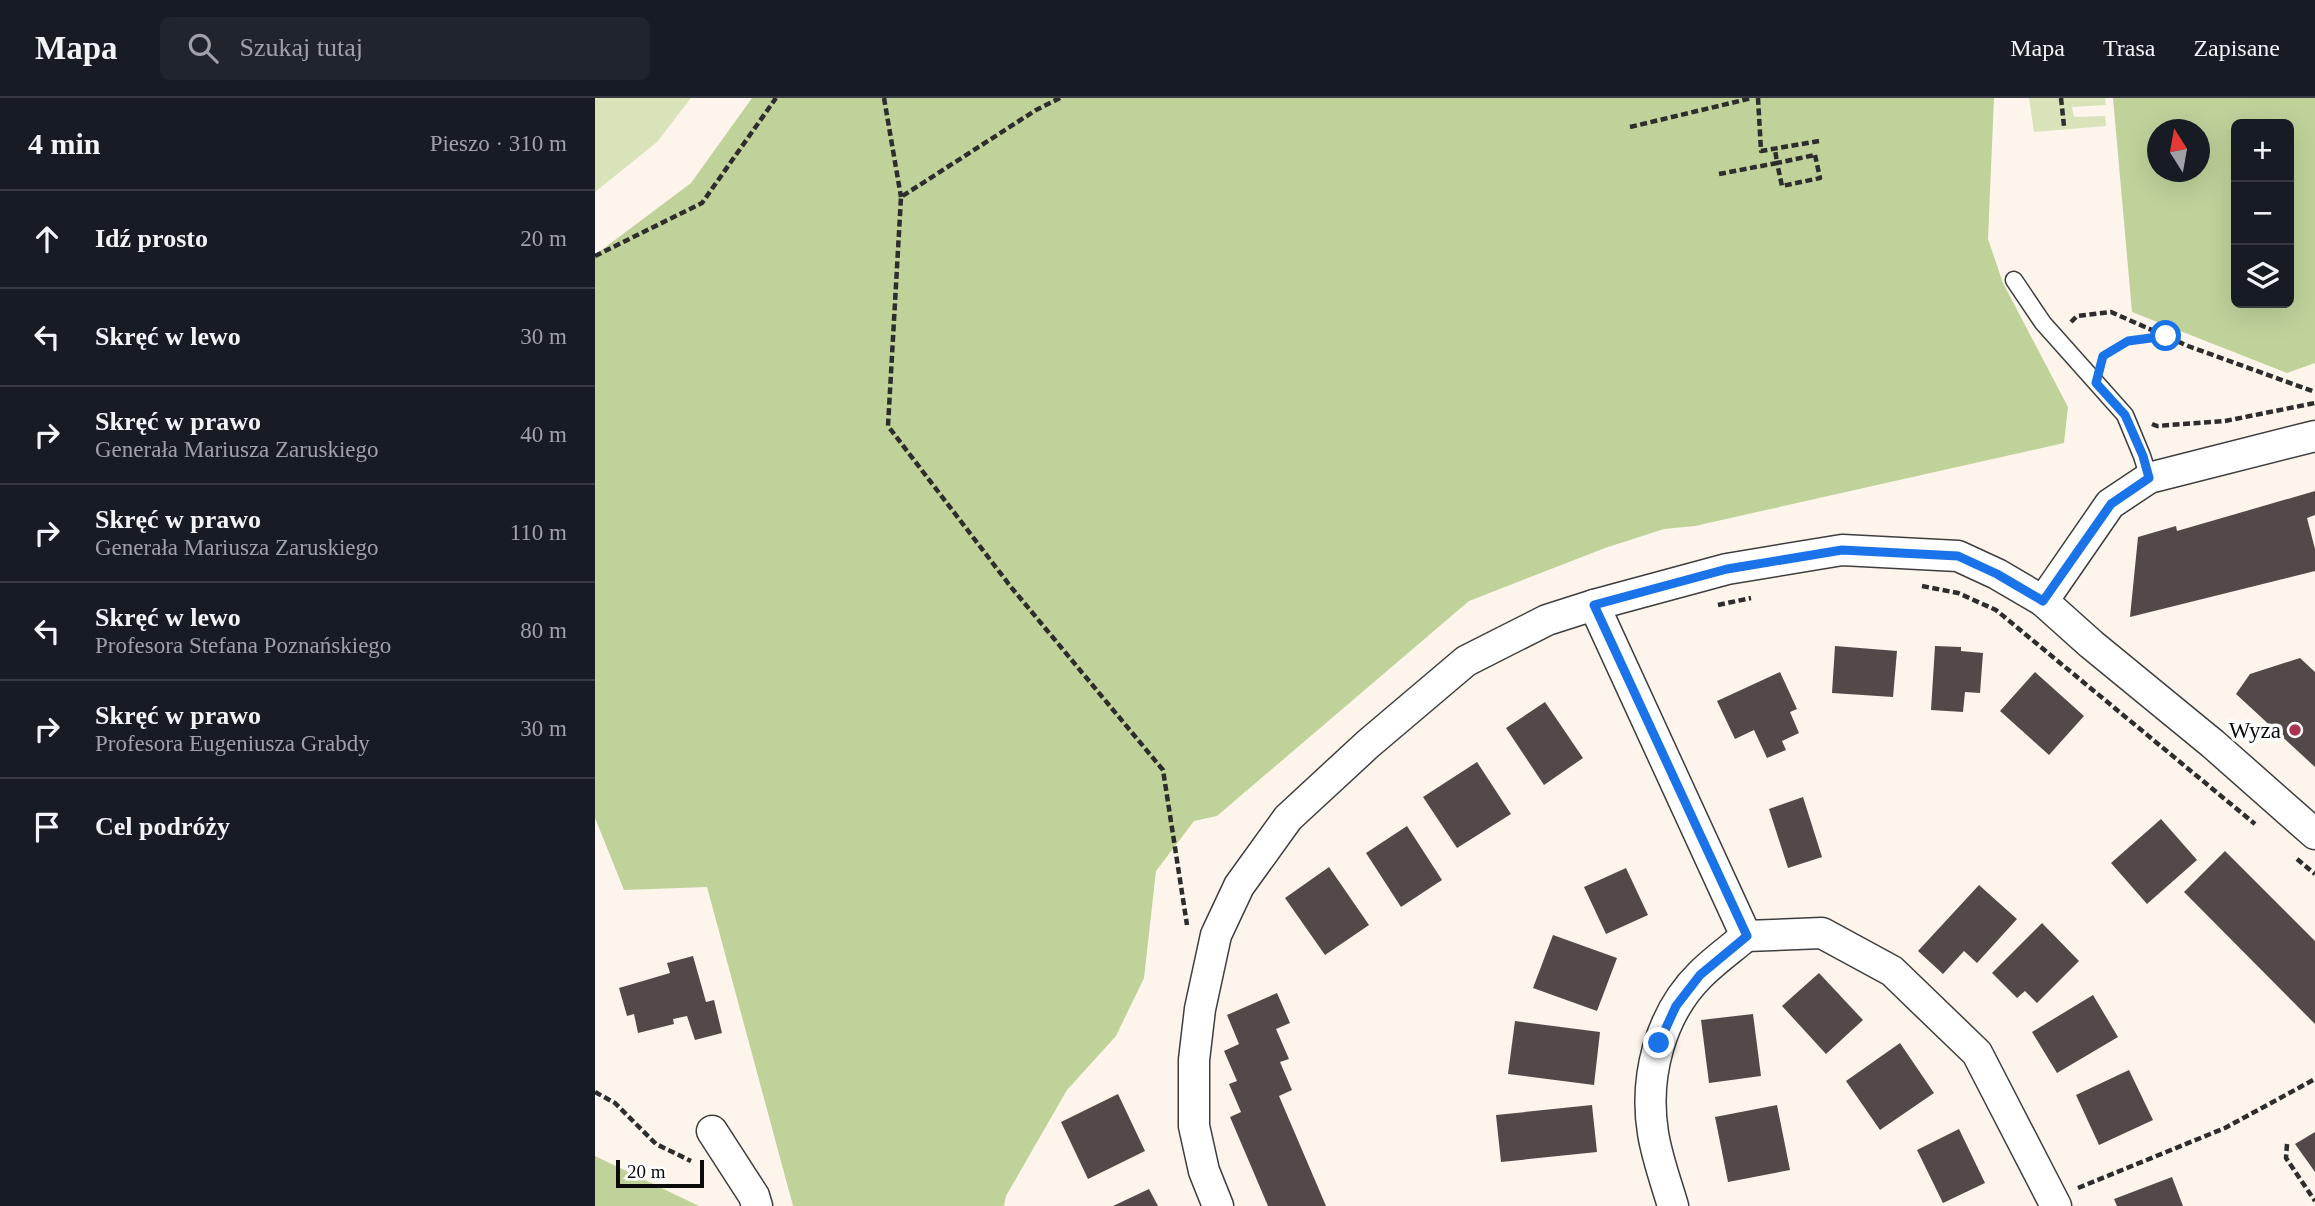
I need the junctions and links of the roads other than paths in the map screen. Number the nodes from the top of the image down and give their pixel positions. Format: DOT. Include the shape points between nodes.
graph roads {
  1 [pos="2014,280"];
  2 [pos="2315,436"];
  3 [pos="2149,478"];
  4 [pos="2043,601"];
  5 [pos="1594,605"];
  6 [pos="2315,834"];
  7 [pos="1747,936"];
  8 [pos="712,1131"];
  9 [pos="2061,1199"];
  10 [pos="757,1206"];
  11 [pos="1218,1206"];
  12 [pos="1673,1206"];
  1 -- 3 [label="lane" via="2057,338 2125,415"];
  2 -- 3 [label="street"];
  3 -- 4 [label="street" via="2111,504"];
  4 -- 5 [label="street" via="1958,556 1842,550 1727,569"];
  4 -- 6 [label="street"];
  5 -- 7 [label="street"];
  5 -- 11 [label="street" via="1546,620 1466,661 1288,818 1239,886 1216,935 1194,1060 1194,1126"];
  7 -- 9 [label="street" via="1822,933 1892,971 1977,1053"];
  7 -- 12 [label="street" via="1700,975 1676,1006 1659,1043 1652,1079 1653,1132"];
  8 -- 10 [label="street"];
}
